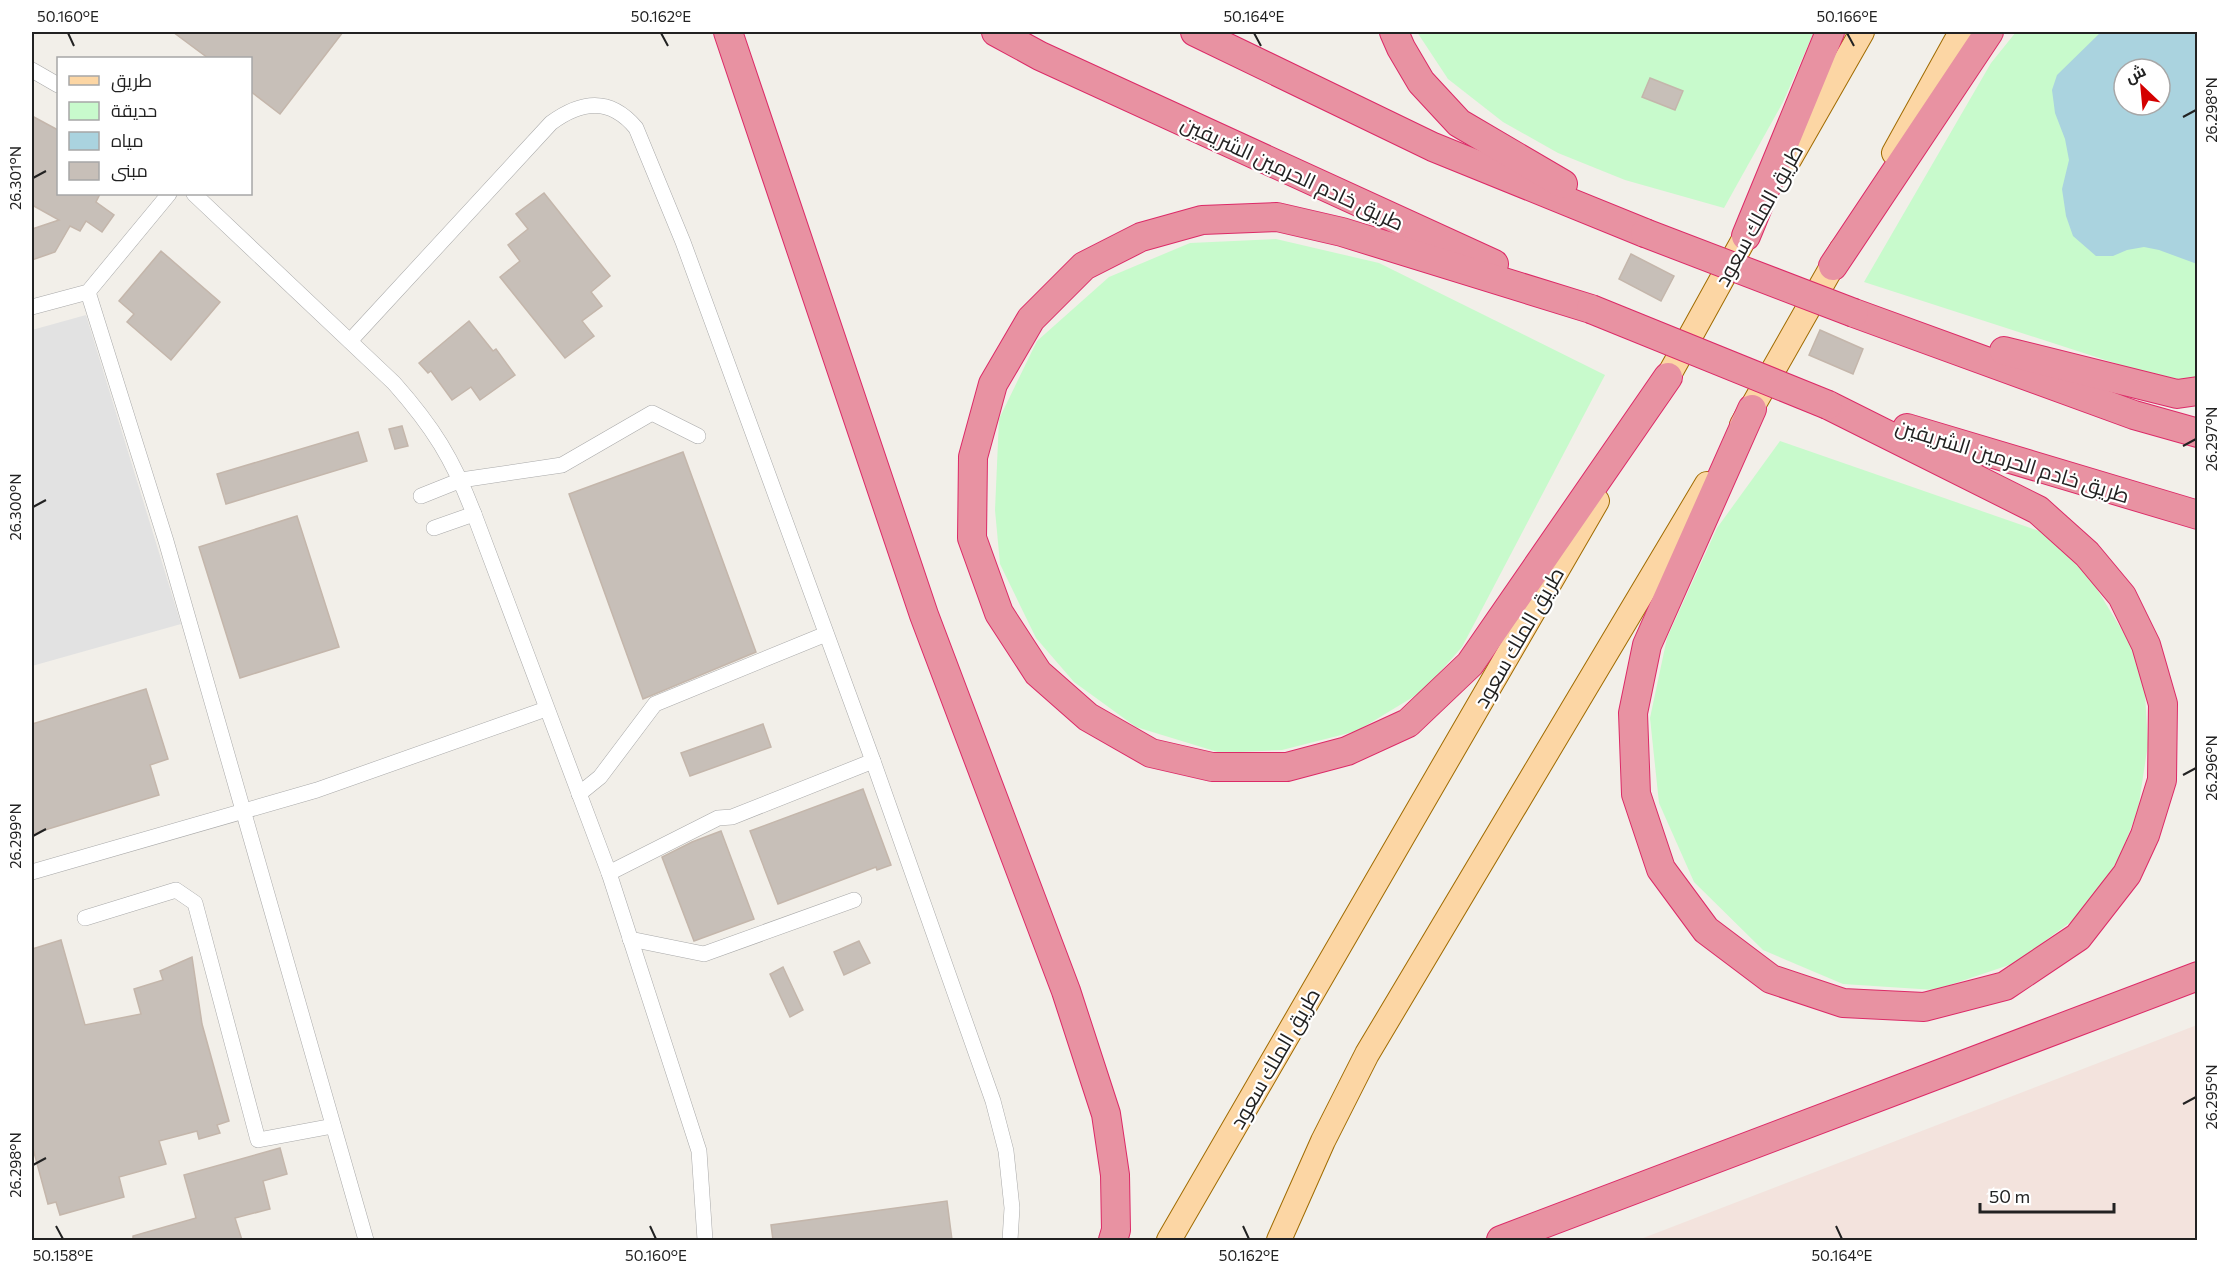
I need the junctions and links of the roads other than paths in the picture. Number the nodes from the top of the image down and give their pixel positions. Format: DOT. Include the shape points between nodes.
graph roads {
  1 [pos="728,32"];
  2 [pos="996,32"];
  3 [pos="1195,32"];
  4 [pos="1394,32"];
  5 [pos="1830,32"];
  6 [pos="1862,32"];
  7 [pos="1961,32"];
  8 [pos="1989,32"];
  9 [pos="32,70"];
  10 [pos="57,84"];
  11 [pos="168,195"];
  12 [pos="195,195"];
  13 [pos="1645,233"];
  14 [pos="1746,236"];
  15 [pos="1833,266"];
  16 [pos="88,292"];
  17 [pos="32,307"];
  18 [pos="1591,309"];
  19 [pos="1854,314"];
  20 [pos="350,341"];
  21 [pos="1668,377"];
  22 [pos="2198,391"];
  23 [pos="1828,405"];
  24 [pos="1752,409"];
  25 [pos="2198,433"];
  26 [pos="698,436"];
  27 [pos="461,480"];
  28 [pos="422,496"];
  29 [pos="474,514"];
  30 [pos="2198,515"];
  31 [pos="434,528"];
  32 [pos="826,634"];
  33 [pos="546,709"];
  34 [pos="873,761"];
  35 [pos="579,794"];
  36 [pos="244,811"];
  37 [pos="32,872"];
  38 [pos="609,873"];
  39 [pos="854,900"];
  40 [pos="84,918"];
  41 [pos="630,939"];
  42 [pos="2198,976"];
  43 [pos="333,1126"];
  44 [pos="366,1240"];
  45 [pos="705,1240"];
  46 [pos="1010,1240"];
  47 [pos="1113,1240"];
  48 [pos="1169,1240"];
  49 [pos="1279,1240"];
  50 [pos="1501,1240"];
  1 -- 47 [label="highway" via="924,615 1066,991 1102,1103 1115,1175"];
  2 -- 18 [label="highway, طريق خادم الحرمين الشريفين" via="1040,56"];
  3 -- 13 [label="highway" via="1433,147"];
  4 -- 13 [label="highway" via="1421,82 1459,123"];
  5 -- 14 [label="highway"];
  6 -- 14 [label="main road, طريق الملك سعود"];
  7 -- 15 [label="main road"];
  8 -- 15 [label="highway"];
  9 -- 10 [label="street"];
  11 -- 16 [label="street"];
  12 -- 20 [label="street"];
  13 -- 19 [label="highway, bridge"];
  14 -- 21 [label="main road, طريق الملك سعود"];
  15 -- 24 [label="main road"];
  16 -- 17 [label="street"];
  16 -- 36 [label="street"];
  18 -- 21 [label="highway" via="1342,232 1277,217 1202,220 1141,237 1084,266 1031,319 993,384 973,457 972,538 999,613 1038,673 1088,717 1150,753 1212,767 1287,767 1347,751 1408,723 1470,664"];
  18 -- 23 [label="highway, bridge"];
  19 -- 22 [label="highway" via="2177,394"];
  19 -- 25 [label="highway" via="2134,415"];
  20 -- 27 [label="street" via="416,408"];
  20 -- 32 [label="street" via="551,123 581,106 618,112 636,128 659,179"];
  21 -- 48 [label="main road, طريق الملك سعود"];
  23 -- 24 [label="highway" via="2038,510 2087,554 2122,596 2146,645 2163,704 2162,780 2145,835 2127,874 2079,937 2005,986 1924,1007 1843,1004 1762,972 1706,930 1661,869 1636,794 1633,713 1647,645"];
  23 -- 30 [label="highway, طريق خادم الحرمين الشريفين"];
  24 -- 49 [label="main road" via="1367,1054"];
  26 -- 27 [label="street" via="652,413 562,465"];
  27 -- 28 [label="street"];
  27 -- 29 [label="street"];
  29 -- 31 [label="street"];
  29 -- 33 [label="street"];
  32 -- 34 [label="street"];
  32 -- 35 [label="street" via="655,704 600,777"];
  33 -- 35 [label="street"];
  33 -- 36 [label="street" via="317,790"];
  34 -- 38 [label="street" via="732,817 718,818"];
  34 -- 46 [label="street" via="993,1101 1006,1151"];
  35 -- 38 [label="street"];
  36 -- 37 [label="street"];
  36 -- 43 [label="street"];
  38 -- 41 [label="street"];
  39 -- 41 [label="street" via="704,954"];
  40 -- 43 [label="street" via="176,890 195,903 258,1140"];
  41 -- 45 [label="street" via="699,1151"];
  42 -- 50 [label="highway"];
  43 -- 44 [label="street"];
}
